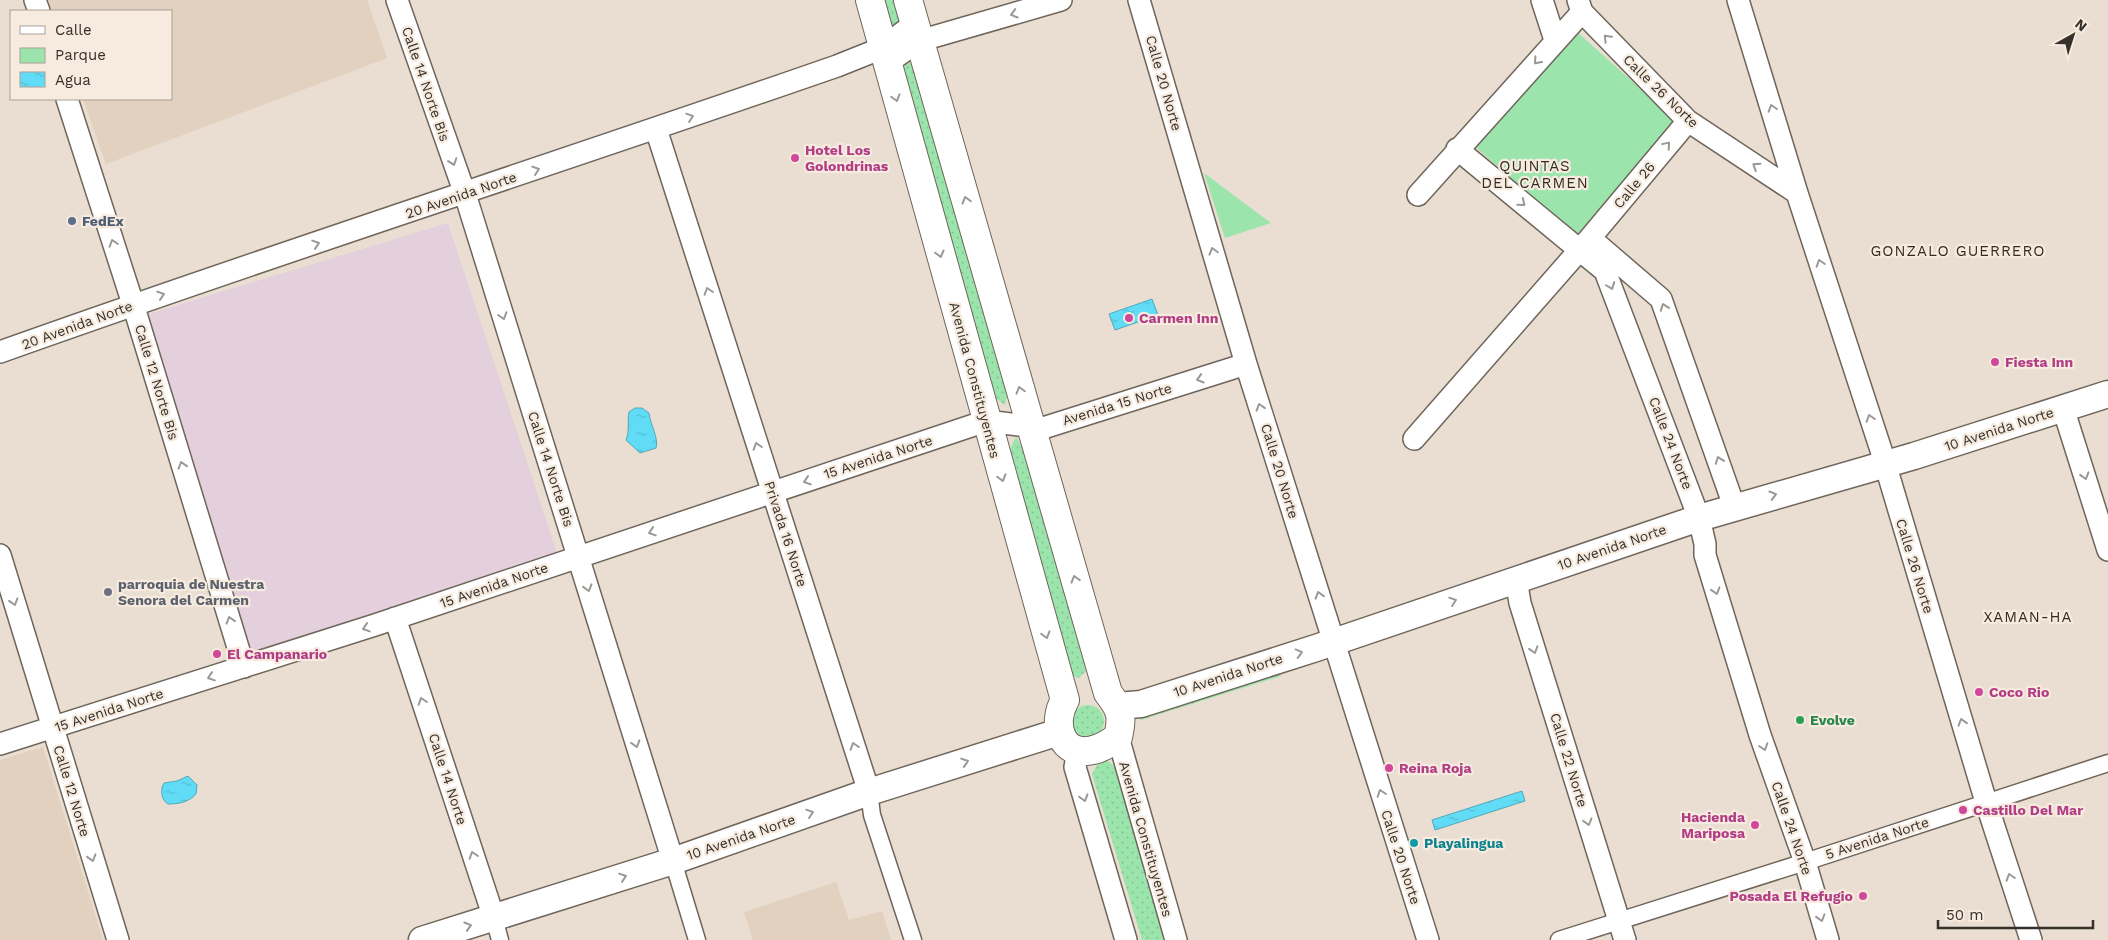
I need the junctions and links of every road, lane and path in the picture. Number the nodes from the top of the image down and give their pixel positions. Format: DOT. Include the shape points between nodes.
graph roads {
  1 [pos="397,0"];
  2 [pos="870,0"];
  3 [pos="1061,0"];
  4 [pos="1139,0"];
  5 [pos="1542,0"];
  6 [pos="1738,0"];
  7 [pos="1580,6"];
  8 [pos="914,21"];
  9 [pos="1555,40"];
  10 [pos="884,56"];
  11 [pos="67,100"];
  12 [pos="1688,121"];
  13 [pos="656,129"];
  14 [pos="1457,149"];
  15 [pos="1797,193"];
  16 [pos="465,194"];
  17 [pos="1418,195"];
  18 [pos="1585,244"];
  19 [pos="133,304"];
  20 [pos="0,352"];
  21 [pos="1246,364"];
  22 [pos="2108,394"];
  23 [pos="2063,408"];
  24 [pos="986,421"];
  25 [pos="1031,427"];
  26 [pos="1414,439"];
  27 [pos="1885,464"];
  28 [pos="772,492"];
  29 [pos="1734,506"];
  30 [pos="1699,518"];
  31 [pos="2108,550"];
  32 [pos="0,555"];
  33 [pos="579,556"];
  34 [pos="1516,579"];
  35 [pos="395,618"];
  36 [pos="1336,653"];
  37 [pos="244,667"];
  38 [pos="1118,706"];
  39 [pos="53,728"];
  40 [pos="1118,737"];
  41 [pos="1069,742"];
  42 [pos="0,744"];
  43 [pos="2108,762"];
  44 [pos="869,792"];
  45 [pos="1986,802"];
  46 [pos="673,861"];
  47 [pos="1805,862"];
  48 [pos="497,929"];
  49 [pos="1622,930"];
  50 [pos="118,940"];
  51 [pos="422,940"];
  52 [pos="697,940"];
  53 [pos="913,940"];
  54 [pos="1126,940"];
  55 [pos="1176,940"];
  56 [pos="1428,940"];
  57 [pos="1559,940"];
  58 [pos="1828,940"];
  59 [pos="2031,940"];
  1 -- 16 [label="street, Calle 14 Norte Bis, one-way"];
  2 -- 10 [label="main road, Avenida Constituyentes"];
  3 -- 8 [label="street, 20 Avenida Norte, one-way"];
  21 -- 4 [label="street, Calle 20 Norte, one-way"];
  5 -- 9 [label="street"];
  15 -- 6 [label="street, Calle 26 Norte, one-way"];
  7 -- 9 [label="street"];
  12 -- 7 [label="street, Calle 26 Norte, one-way"];
  8 -- 10 [label="street, 20 Avenida Norte"];
  25 -- 8 [label="main road, Avenida Constituyentes, one-way"];
  9 -- 14 [label="street, one-way"];
  13 -- 10 [label="street, 20 Avenida Norte, one-way"];
  10 -- 24 [label="main road, Avenida Constituyentes, one-way"];
  19 -- 11 [label="street, Calle 12 Norte Bis, one-way"];
  15 -- 12 [label="street, Calle 26 Norte, one-way"];
  18 -- 12 [label="street, Calle 26, one-way"];
  16 -- 13 [label="street, 20 Avenida Norte, one-way"];
  28 -- 13 [label="street, Privada 16 Norte, one-way"];
  14 -- 17 [label="street"];
  14 -- 18 [label="street, Calle 24 Norte, one-way"];
  27 -- 15 [label="street, Calle 26 Norte, one-way"];
  19 -- 16 [label="street, 20 Avenida Norte, one-way"];
  16 -- 33 [label="street, Calle 14 Norte Bis, one-way"];
  18 -- 26 [label="street, Calle 26"];
  29 -- 18 [label="street, Calle 24 Norte, one-way" via="1661,299"];
  18 -- 30 [label="street, Calle 24 Norte, one-way" via="1605,271"];
  19 -- 20 [label="street, 20 Avenida Norte"];
  37 -- 19 [label="street, Calle 12 Norte Bis, one-way"];
  21 -- 25 [label="street, Avenida 15 Norte, one-way" via="1043,428"];
  36 -- 21 [label="street, Calle 20 Norte, one-way"];
  22 -- 23 [label="street, 10 Avenida Norte"];
  23 -- 27 [label="street, 10 Avenida Norte"];
  23 -- 31 [label="street, one-way"];
  24 -- 25 [label="street, Avenida 15 Norte"];
  24 -- 28 [label="street, 15 Avenida Norte, one-way"];
  24 -- 41 [label="main road, Avenida Constituyentes, one-way" via="1065,700 1059,709 1058,722"];
  38 -- 25 [label="main road, Avenida Constituyentes, one-way" via="1108,694"];
  29 -- 27 [label="street, 10 Avenida Norte, one-way"];
  45 -- 27 [label="street, Calle 26 Norte, one-way"];
  28 -- 33 [label="street, 15 Avenida Norte, one-way"];
  44 -- 28 [label="street, Privada 16 Norte, one-way"];
  29 -- 30 [label="street, 10 Avenida Norte"];
  30 -- 34 [label="street, 10 Avenida Norte"];
  30 -- 47 [label="street, Calle 24 Norte, one-way" via="1705,555 1748,697"];
  32 -- 39 [label="street, Calle 12 Norte, one-way"];
  33 -- 35 [label="street, 15 Avenida Norte"];
  33 -- 46 [label="street, Calle 14 Norte Bis, one-way"];
  36 -- 34 [label="street, 10 Avenida Norte, one-way"];
  34 -- 49 [label="street, Calle 22 Norte, one-way" via="1520,604"];
  35 -- 37 [label="street, 15 Avenida Norte, one-way"];
  48 -- 35 [label="street, Calle 14 Norte, one-way"];
  38 -- 36 [label="street, 10 Avenida Norte, one-way" via="1141,704"];
  56 -- 36 [label="street, Calle 20 Norte, one-way"];
  37 -- 39 [label="street, 15 Avenida Norte, one-way"];
  38 -- 40 [label="main road, Avenida Constituyentes" via="1121,722"];
  39 -- 42 [label="street, 15 Avenida Norte"];
  39 -- 50 [label="street, Calle 12 Norte, one-way"];
  40 -- 41 [label="main road" via="1092,751"];
  40 -- 55 [label="street, Avenida Constituyentes"];
  44 -- 41 [label="street, 10 Avenida Norte, one-way"];
  41 -- 54 [label="street, Avenida Constituyentes, one-way"];
  43 -- 45 [label="street, 5 Avenida Norte"];
  46 -- 44 [label="street, 10 Avenida Norte, one-way"];
  44 -- 53 [label="street, Privada 16 Norte" via="872,815"];
  45 -- 47 [label="street, 5 Avenida Norte"];
  59 -- 45 [label="street, Calle 26 Norte, one-way"];
  48 -- 46 [label="street, 10 Avenida Norte, one-way"];
  46 -- 52 [label="street, Calle 14 Norte Bis"];
  47 -- 49 [label="street, 5 Avenida Norte"];
  47 -- 58 [label="street, Calle 24 Norte, one-way"];
  51 -- 48 [label="street, 10 Avenida Norte, one-way"];
  49 -- 57 [label="street, 5 Avenida Norte"];
}
